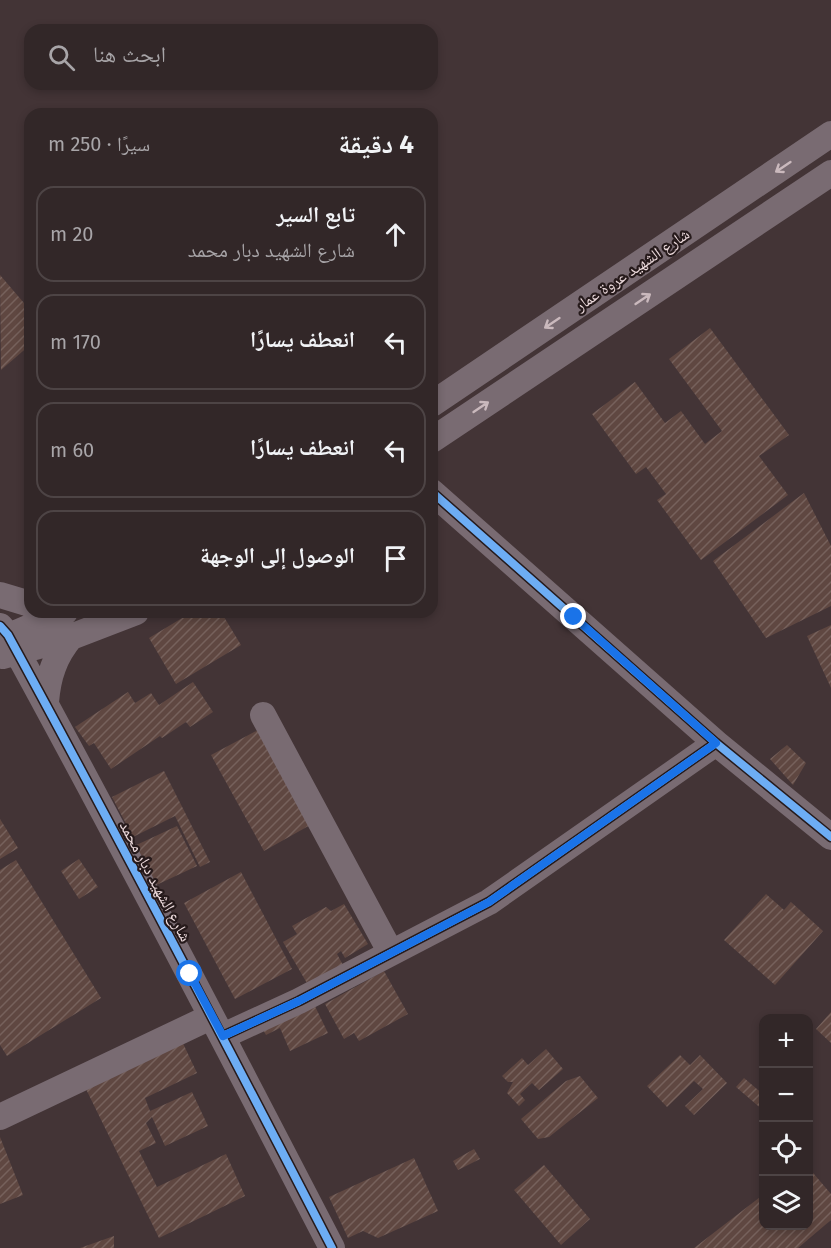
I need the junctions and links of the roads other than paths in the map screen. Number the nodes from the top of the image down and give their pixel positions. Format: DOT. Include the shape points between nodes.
graph roads {
  1 [pos="831,134"];
  2 [pos="831,173"];
  3 [pos="438,400"];
  4 [pos="438,436"];
  5 [pos="438,497"];
  6 [pos="0,595"];
  7 [pos="24,602"];
  8 [pos="54,618"];
  9 [pos="120,618"];
  10 [pos="72,636"];
  11 [pos="5,644"];
  12 [pos="46,702"];
  13 [pos="262,715"];
  14 [pos="716,743"];
  15 [pos="831,837"];
  16 [pos="391,953"];
  17 [pos="200,1022"];
  18 [pos="223,1036"];
  19 [pos="0,1117"];
  20 [pos="318,1248"];
  21 [pos="332,1248"];
  1 -- 3 [label="street, شارع الشهيد عروة عمار, one-way"];
  4 -- 2 [label="street, شارع الشهيد عروة عمار, one-way"];
  5 -- 14 [label="street"];
  6 -- 7 [label="street"];
  8 -- 11 [label="street"];
  9 -- 10 [label="street"];
  10 -- 11 [label="street"];
  10 -- 12 [label="street" via="53,667"];
  11 -- 12 [label="street, شارع الشهيد دبار محمد"];
  11 -- 17 [label="street, شارع الشهيد دبار محمد"];
  12 -- 18 [label="street, شارع الشهيد دبار محمد"];
  13 -- 16 [label="street"];
  14 -- 15 [label="street"];
  14 -- 16 [label="street" via="489,902"];
  16 -- 18 [label="street"];
  17 -- 19 [label="street"];
  17 -- 20 [label="street, شارع الشهيد دبار محمد"];
  18 -- 21 [label="street, شارع الشهيد دبار محمد"];
}
